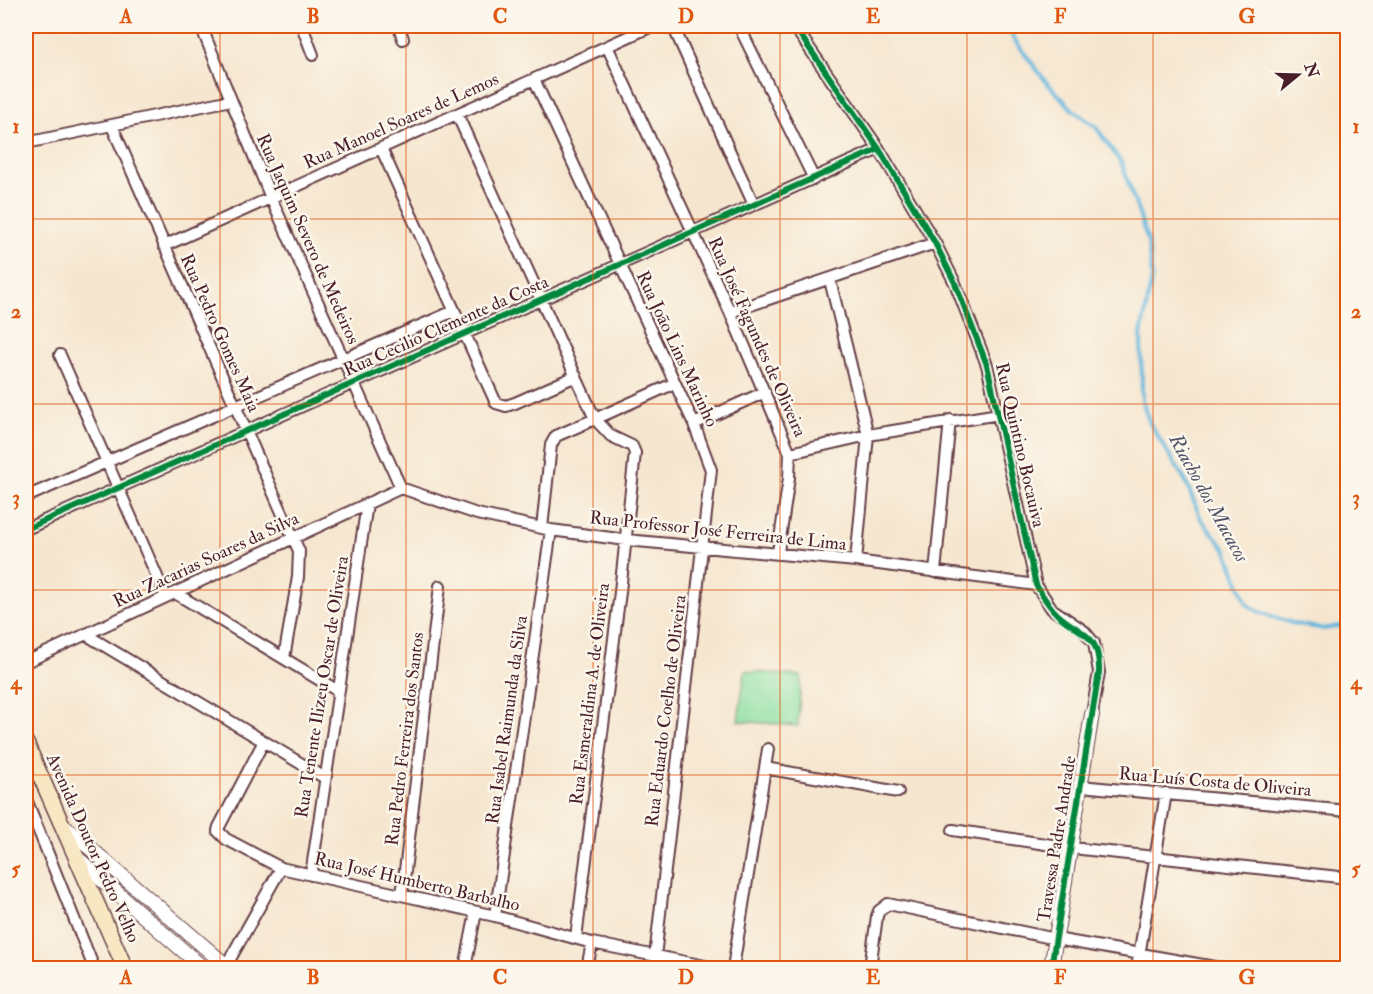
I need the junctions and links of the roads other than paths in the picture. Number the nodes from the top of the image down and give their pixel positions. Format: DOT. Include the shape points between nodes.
graph roads {
  1 [pos="201,26"];
  2 [pos="302,26"];
  3 [pos="399,26"];
  4 [pos="652,26"];
  5 [pos="673,26"];
  6 [pos="739,26"];
  7 [pos="794,26"];
  8 [pos="403,39"];
  9 [pos="607,46"];
  10 [pos="313,55"];
  11 [pos="534,79"];
  12 [pos="231,100"];
  13 [pos="457,114"];
  14 [pos="112,126"];
  15 [pos="26,143"];
  16 [pos="381,148"];
  17 [pos="879,149"];
  18 [pos="814,179"];
  19 [pos="271,198"];
  20 [pos="754,205"];
  21 [pos="693,232"];
  22 [pos="935,243"];
  23 [pos="164,246"];
  24 [pos="620,265"];
  25 [pos="830,280"];
  26 [pos="542,300"];
  27 [pos="453,311"];
  28 [pos="730,312"];
  29 [pos="464,334"];
  30 [pos="60,355"];
  31 [pos="343,359"];
  32 [pos="576,376"];
  33 [pos="354,383"];
  34 [pos="675,383"];
  35 [pos="765,392"];
  36 [pos="234,406"];
  37 [pos="999,414"];
  38 [pos="595,419"];
  39 [pos="950,420"];
  40 [pos="694,424"];
  41 [pos="245,432"];
  42 [pos="868,435"];
  43 [pos="790,453"];
  44 [pos="107,462"];
  45 [pos="711,470"];
  46 [pos="118,488"];
  47 [pos="401,488"];
  48 [pos="26,497"];
  49 [pos="367,504"];
  50 [pos="26,529"];
  51 [pos="546,529"];
  52 [pos="294,537"];
  53 [pos="626,540"];
  54 [pos="702,547"];
  55 [pos="778,552"];
  56 [pos="856,561"];
  57 [pos="934,572"];
  58 [pos="1036,585"];
  59 [pos="440,586"];
  60 [pos="171,595"];
  61 [pos="85,634"];
  62 [pos="284,658"];
  63 [pos="26,662"];
  64 [pos="338,691"];
  65 [pos="1092,714"];
  66 [pos="264,741"];
  67 [pos="26,743"];
  68 [pos="768,749"];
  69 [pos="765,768"];
  70 [pos="325,778"];
  71 [pos="1080,786"];
  72 [pos="898,792"];
  73 [pos="1166,793"];
  74 [pos="26,799"];
  75 [pos="1347,811"];
  76 [pos="61,822"];
  77 [pos="953,830"];
  78 [pos="1072,848"];
  79 [pos="1157,856"];
  80 [pos="77,858"];
  81 [pos="281,867"];
  82 [pos="311,875"];
  83 [pos="1347,878"];
  84 [pos="402,895"];
  85 [pos="476,912"];
  86 [pos="495,916"];
  87 [pos="576,938"];
  88 [pos="1056,939"];
  89 [pos="592,943"];
  90 [pos="1140,955"];
  91 [pos="655,957"];
  92 [pos="227,968"];
  93 [pos="94,969"];
  94 [pos="125,969"];
  95 [pos="203,969"];
  96 [pos="465,969"];
  97 [pos="587,969"];
  98 [pos="715,969"];
  99 [pos="733,969"];
  100 [pos="870,969"];
  101 [pos="1051,969"];
  102 [pos="1137,969"];
  103 [pos="1220,969"];
  1 -- 12 [label="street, Rua Jaquim Severo de Medeiros"];
  2 -- 10 [label="street"];
  3 -- 8 [label="street"];
  4 -- 9 [label="street, Rua Manoel Soares de Lemos"];
  5 -- 20 [label="street"];
  6 -- 18 [label="street"];
  7 -- 17 [label="street, Rua Quintino Bocauiva"];
  9 -- 11 [label="street, Rua Manoel Soares de Lemos"];
  9 -- 21 [label="street, Rua José Fagundes de Oliveira"];
  11 -- 13 [label="street, Rua Manoel Soares de Lemos"];
  11 -- 24 [label="street, Rua João Lins Marinho"];
  12 -- 14 [label="street"];
  12 -- 19 [label="street, Rua Jaquim Severo de Medeiros"];
  13 -- 16 [label="street, Rua Manoel Soares de Lemos"];
  13 -- 26 [label="street"];
  14 -- 15 [label="street"];
  14 -- 23 [label="street, Rua Pedro Gomes Maia"];
  16 -- 19 [label="street, Rua Manoel Soares de Lemos"];
  16 -- 27 [label="street"];
  17 -- 18 [label="street, Rua Cecilio Clemente da Costa"];
  17 -- 22 [label="street, Rua Quintino Bocauiva"];
  18 -- 20 [label="street, Rua Cecilio Clemente da Costa"];
  19 -- 23 [label="street, Rua Manoel Soares de Lemos"];
  19 -- 31 [label="street, Rua Jaquim Severo de Medeiros"];
  20 -- 21 [label="street, Rua Cecilio Clemente da Costa"];
  21 -- 24 [label="street, Rua Cecilio Clemente da Costa"];
  21 -- 28 [label="street, Rua José Fagundes de Oliveira"];
  22 -- 25 [label="street"];
  22 -- 37 [label="street, Rua Quintino Bocauiva" via="973,326"];
  23 -- 36 [label="street, Rua Pedro Gomes Maia"];
  24 -- 26 [label="street, Rua Cecilio Clemente da Costa"];
  24 -- 34 [label="street, Rua João Lins Marinho"];
  25 -- 28 [label="street"];
  25 -- 42 [label="street"];
  26 -- 29 [label="street, Rua Cecilio Clemente da Costa"];
  26 -- 32 [label="street"];
  27 -- 29 [label="street"];
  27 -- 31 [label="street, Rua Cecilio Clemente da Costa"];
  28 -- 35 [label="street, Rua José Fagundes de Oliveira"];
  29 -- 32 [label="street" via="492,397 500,405 515,403"];
  29 -- 33 [label="street, Rua Cecilio Clemente da Costa"];
  30 -- 44 [label="street"];
  31 -- 33 [label="street, Rua Jaquim Severo de Medeiros"];
  31 -- 36 [label="street, Rua Cecilio Clemente da Costa"];
  32 -- 38 [label="street"];
  33 -- 41 [label="street, Rua Cecilio Clemente da Costa"];
  33 -- 47 [label="street, Rua Jaquim Severo de Medeiros"];
  34 -- 38 [label="street"];
  34 -- 40 [label="street, Rua João Lins Marinho"];
  35 -- 40 [label="street"];
  35 -- 43 [label="street, Rua José Fagundes de Oliveira"];
  36 -- 41 [label="street, Rua Pedro Gomes Maia"];
  36 -- 44 [label="street, Rua Cecilio Clemente da Costa"];
  37 -- 39 [label="street"];
  37 -- 58 [label="street, Rua Quintino Bocauiva"];
  38 -- 51 [label="street, Rua Isabel Raimunda da Silva" via="556,436 551,445"];
  38 -- 53 [label="street, Rua Esmeraldina A. de Oliveira" via="611,436 632,446 635,453"];
  39 -- 42 [label="street"];
  39 -- 57 [label="street"];
  40 -- 45 [label="street, Rua João Lins Marinho"];
  41 -- 46 [label="street, Rua Cecilio Clemente da Costa"];
  41 -- 52 [label="street, Rua Pedro Gomes Maia"];
  42 -- 43 [label="street"];
  42 -- 56 [label="street"];
  43 -- 55 [label="street, Rua José Fagundes de Oliveira"];
  44 -- 46 [label="street"];
  44 -- 48 [label="street, Rua Cecilio Clemente da Costa"];
  45 -- 54 [label="street, Rua Eduardo Coelho de Oliveira"];
  46 -- 50 [label="street, Rua Cecilio Clemente da Costa"];
  46 -- 60 [label="street"];
  47 -- 49 [label="street, Rua Zacarias Soares da Silva"];
  47 -- 51 [label="street, Rua Professor José Ferreira de Lima" via="477,514"];
  49 -- 52 [label="street, Rua Zacarias Soares da Silva"];
  49 -- 64 [label="street, Rua Tenente Ilizeu Oscar de Oliveira"];
  51 -- 53 [label="street, Rua Professor José Ferreira de Lima"];
  51 -- 86 [label="street, Rua Isabel Raimunda da Silva"];
  52 -- 60 [label="street, Rua Zacarias Soares da Silva"];
  52 -- 62 [label="street, Rua Pedro Gomes Maia" via="300,567"];
  53 -- 54 [label="street, Rua Professor José Ferreira de Lima"];
  53 -- 87 [label="street, Rua Esmeraldina A. de Oliveira"];
  54 -- 55 [label="street, Rua Professor José Ferreira de Lima"];
  54 -- 91 [label="street, Rua Eduardo Coelho de Oliveira"];
  55 -- 56 [label="street, Rua Professor José Ferreira de Lima"];
  56 -- 57 [label="street, Rua Professor José Ferreira de Lima"];
  57 -- 58 [label="street, Rua Professor José Ferreira de Lima"];
  58 -- 65 [label="street, Rua Quintino Bocauiva" via="1052,609 1084,631 1094,643 1099,672"];
  59 -- 84 [label="street, Rua Pedro Ferreira dos Santos"];
  60 -- 61 [label="street, Rua Zacarias Soares da Silva"];
  60 -- 62 [label="street"];
  61 -- 63 [label="street, Rua Zacarias Soares da Silva"];
  61 -- 66 [label="street"];
  62 -- 64 [label="street"];
  64 -- 70 [label="street, Rua Tenente Ilizeu Oscar de Oliveira"];
  65 -- 71 [label="street, Travessa Padre Andrade"];
  66 -- 70 [label="street"];
  66 -- 81 [label="street, Rua José Humberto Barbalho" via="218,831"];
  67 -- 76 [label="main road, Avenida Doutor Pedro Velho"];
  68 -- 69 [label="street"];
  69 -- 72 [label="street"];
  69 -- 99 [label="street"];
  70 -- 82 [label="street, Rua Tenente Ilizeu Oscar de Oliveira"];
  71 -- 73 [label="street, Rua Luís Costa de Oliveira"];
  71 -- 78 [label="street, Travessa Padre Andrade"];
  73 -- 75 [label="street, Rua Luís Costa de Oliveira"];
  73 -- 79 [label="street"];
  74 -- 93 [label="street"];
  76 -- 80 [label="main road, Avenida Doutor Pedro Velho"];
  76 -- 92 [label="street"];
  77 -- 78 [label="street"];
  78 -- 79 [label="street"];
  78 -- 88 [label="street, Travessa Padre Andrade"];
  79 -- 83 [label="street"];
  79 -- 90 [label="street"];
  80 -- 94 [label="main road, Avenida Doutor Pedro Velho"];
  80 -- 95 [label="street"];
  81 -- 82 [label="street, Rua José Humberto Barbalho"];
  81 -- 92 [label="street"];
  82 -- 84 [label="street, Rua José Humberto Barbalho"];
  84 -- 85 [label="street, Rua José Humberto Barbalho"];
  85 -- 86 [label="street, Rua José Humberto Barbalho"];
  85 -- 96 [label="street"];
  86 -- 87 [label="street, Rua José Humberto Barbalho"];
  87 -- 89 [label="street, Rua José Humberto Barbalho"];
  88 -- 90 [label="street"];
  88 -- 100 [label="street" via="898,905 882,907 877,916"];
  88 -- 101 [label="street, Travessa Padre Andrade"];
  89 -- 91 [label="street, Rua José Humberto Barbalho"];
  89 -- 97 [label="street"];
  90 -- 102 [label="street"];
  90 -- 103 [label="street"];
  91 -- 98 [label="street, Rua José Humberto Barbalho"];
}
